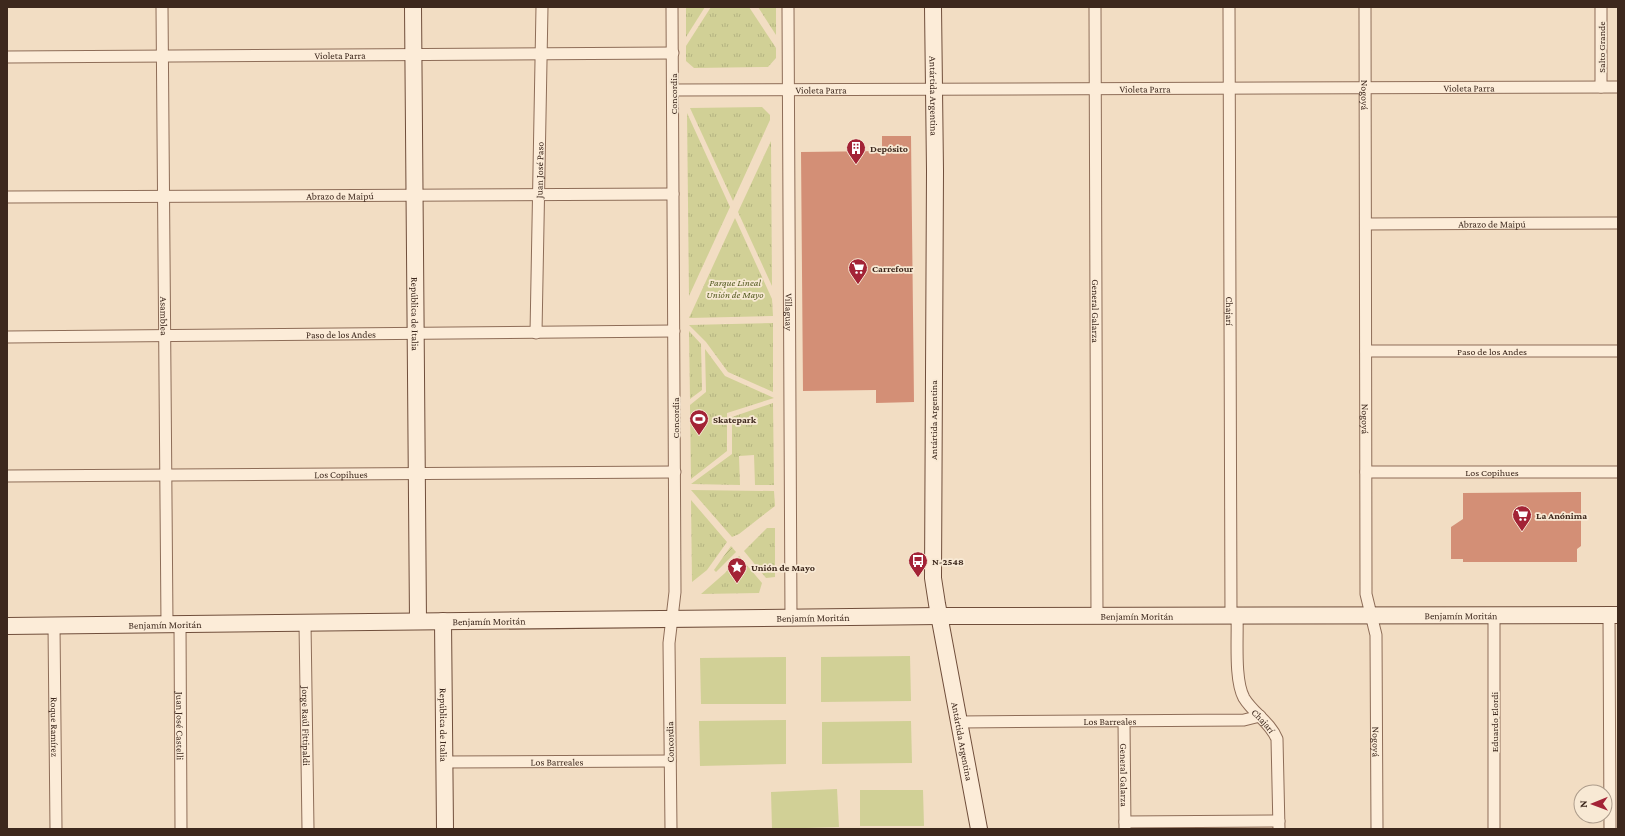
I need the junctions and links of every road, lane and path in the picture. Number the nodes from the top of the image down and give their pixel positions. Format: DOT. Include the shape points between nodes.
graph roads {
  1 [pos="162,7"];
  2 [pos="413,7"];
  3 [pos="542,7"];
  4 [pos="672,7"];
  5 [pos="788,7"];
  6 [pos="933,7"];
  7 [pos="1095,7"];
  8 [pos="1229,7"];
  9 [pos="1365,7"];
  10 [pos="1601,7"];
  11 [pos="673,53"];
  12 [pos="541,54"];
  13 [pos="413,55"];
  14 [pos="162,56"];
  15 [pos="7,57"];
  16 [pos="1601,87"];
  17 [pos="1618,87"];
  18 [pos="1229,88"];
  19 [pos="1366,88"];
  20 [pos="1096,89"];
  21 [pos="673,90"];
  22 [pos="788,90"];
  23 [pos="934,90"];
  24 [pos="538,194"];
  25 [pos="673,194"];
  26 [pos="414,195"];
  27 [pos="7,197"];
  28 [pos="163,197"];
  29 [pos="1618,223"];
  30 [pos="1366,224"];
  31 [pos="674,331"];
  32 [pos="536,333"];
  33 [pos="416,334"];
  34 [pos="164,336"];
  35 [pos="7,337"];
  36 [pos="1366,351"];
  37 [pos="1618,351"];
  38 [pos="675,472"];
  39 [pos="1366,472"];
  40 [pos="1618,472"];
  41 [pos="417,474"];
  42 [pos="7,476"];
  43 [pos="166,476"];
  44 [pos="1494,615"];
  45 [pos="1614,615"];
  46 [pos="939,616"];
  47 [pos="1097,616"];
  48 [pos="1234,616"];
  49 [pos="1371,616"];
  50 [pos="791,618"];
  51 [pos="672,619"];
  52 [pos="443,621"];
  53 [pos="418,622"];
  54 [pos="305,623"];
  55 [pos="173,624"];
  56 [pos="54,625"];
  57 [pos="7,626"];
  58 [pos="1260,716"];
  59 [pos="1124,721"];
  60 [pos="959,722"];
  61 [pos="670,761"];
  62 [pos="444,762"];
  63 [pos="1279,825"];
  64 [pos="1125,826"];
  65 [pos="56,829"];
  66 [pos="181,829"];
  67 [pos="308,829"];
  68 [pos="445,829"];
  69 [pos="671,829"];
  70 [pos="978,829"];
  71 [pos="1377,829"];
  72 [pos="1494,829"];
  73 [pos="1610,829"];
  1 -- 14 [label="street, Asamblea"];
  2 -- 13 [label="street, República de Italia"];
  3 -- 12 [label="street, Juan José Paso"];
  4 -- 11 [label="street, Concordia"];
  5 -- 22 [label="street, Villaguay"];
  6 -- 23 [label="street, Antártida Argentina"];
  7 -- 20 [label="street, General Galarza"];
  8 -- 18 [label="street, Chajarí"];
  9 -- 19 [label="street, Nogoyá"];
  10 -- 16 [label="street, Salto Grande"];
  11 -- 12 [label="street, Violeta Parra"];
  11 -- 21 [label="street, Concordia"];
  12 -- 13 [label="street, Violeta Parra"];
  12 -- 24 [label="street, Juan José Paso"];
  13 -- 14 [label="street, Violeta Parra"];
  13 -- 26 [label="street, República de Italia"];
  14 -- 15 [label="street, Violeta Parra"];
  14 -- 28 [label="street, Asamblea"];
  16 -- 17 [label="street, Violeta Parra"];
  16 -- 19 [label="street, Violeta Parra"];
  18 -- 19 [label="street, Violeta Parra"];
  18 -- 20 [label="street, Violeta Parra"];
  18 -- 48 [label="street, Chajarí"];
  19 -- 30 [label="street, Nogoyá"];
  20 -- 23 [label="street, Violeta Parra"];
  20 -- 47 [label="street, General Galarza"];
  21 -- 22 [label="street, Violeta Parra"];
  21 -- 25 [label="street, Concordia"];
  22 -- 23 [label="street, Violeta Parra"];
  22 -- 50 [label="street, Villaguay"];
  23 -- 46 [label="street, Antártida Argentina" via="933,563"];
  24 -- 25 [label="street, Abrazo de Maipú"];
  24 -- 26 [label="street, Abrazo de Maipú"];
  24 -- 32 [label="street, Juan José Paso"];
  25 -- 31 [label="street, Concordia"];
  26 -- 28 [label="street, Abrazo de Maipú"];
  26 -- 33 [label="street, República de Italia"];
  27 -- 28 [label="street, Abrazo de Maipú"];
  28 -- 34 [label="street, Asamblea"];
  29 -- 30 [label="street, Abrazo de Maipú"];
  30 -- 36 [label="street, Nogoyá"];
  31 -- 32 [label="street, Paso de los Andes"];
  31 -- 38 [label="street, Concordia"];
  32 -- 33 [label="street, Paso de los Andes"];
  33 -- 34 [label="street, Paso de los Andes"];
  33 -- 41 [label="street, República de Italia"];
  34 -- 35 [label="street, Paso de los Andes"];
  34 -- 43 [label="street, Asamblea"];
  36 -- 37 [label="street, Paso de los Andes"];
  36 -- 39 [label="street, Nogoyá"];
  38 -- 41 [label="street, Los Copihues"];
  38 -- 51 [label="street, Concordia" via="675,600"];
  39 -- 40 [label="street, Los Copihues"];
  39 -- 49 [label="street, Nogoyá" via="1366,594"];
  41 -- 43 [label="street, Los Copihues"];
  41 -- 53 [label="street, República de Italia"];
  42 -- 43 [label="street, Los Copihues"];
  43 -- 55 [label="street, Asamblea"];
  44 -- 45 [label="street, Benjamín Moritán"];
  44 -- 49 [label="street, Benjamín Moritán"];
  44 -- 72 [label="street, Eduardo Elordi"];
  45 -- 73 [label="street"];
  46 -- 47 [label="street, Benjamín Moritán"];
  46 -- 50 [label="street, Benjamín Moritán"];
  46 -- 60 [label="street, Antártida Argentina"];
  47 -- 48 [label="street, Benjamín Moritán"];
  48 -- 49 [label="street, Benjamín Moritán"];
  48 -- 58 [label="street, Chajarí" via="1240,686 1245,699"];
  49 -- 71 [label="street, Nogoyá" via="1376,635"];
  50 -- 51 [label="street, Benjamín Moritán"];
  51 -- 52 [label="street, Benjamín Moritán"];
  51 -- 61 [label="street, Concordia" via="669,643"];
  52 -- 53 [label="street, Benjamín Moritán"];
  52 -- 62 [label="street, República de Italia"];
  53 -- 54 [label="street, Benjamín Moritán"];
  54 -- 55 [label="street, Benjamín Moritán"];
  54 -- 67 [label="street, Jorge Raúl Fittipaldi"];
  55 -- 56 [label="street, Benjamín Moritán"];
  55 -- 66 [label="street, Juan José Castelli"];
  56 -- 57 [label="street, Benjamín Moritán"];
  56 -- 65 [label="street, Roque Ramírez"];
  58 -- 59 [label="street, Los Barreales" via="1244,720"];
  58 -- 63 [label="street, Chajarí" via="1277,739"];
  59 -- 60 [label="street, Los Barreales"];
  59 -- 64 [label="street, General Galarza"];
  60 -- 70 [label="street, Antártida Argentina"];
  61 -- 62 [label="street, Los Barreales"];
  61 -- 69 [label="street, Concordia"];
  62 -- 68 [label="street, República de Italia"];
  63 -- 64 [label="street"];
}
